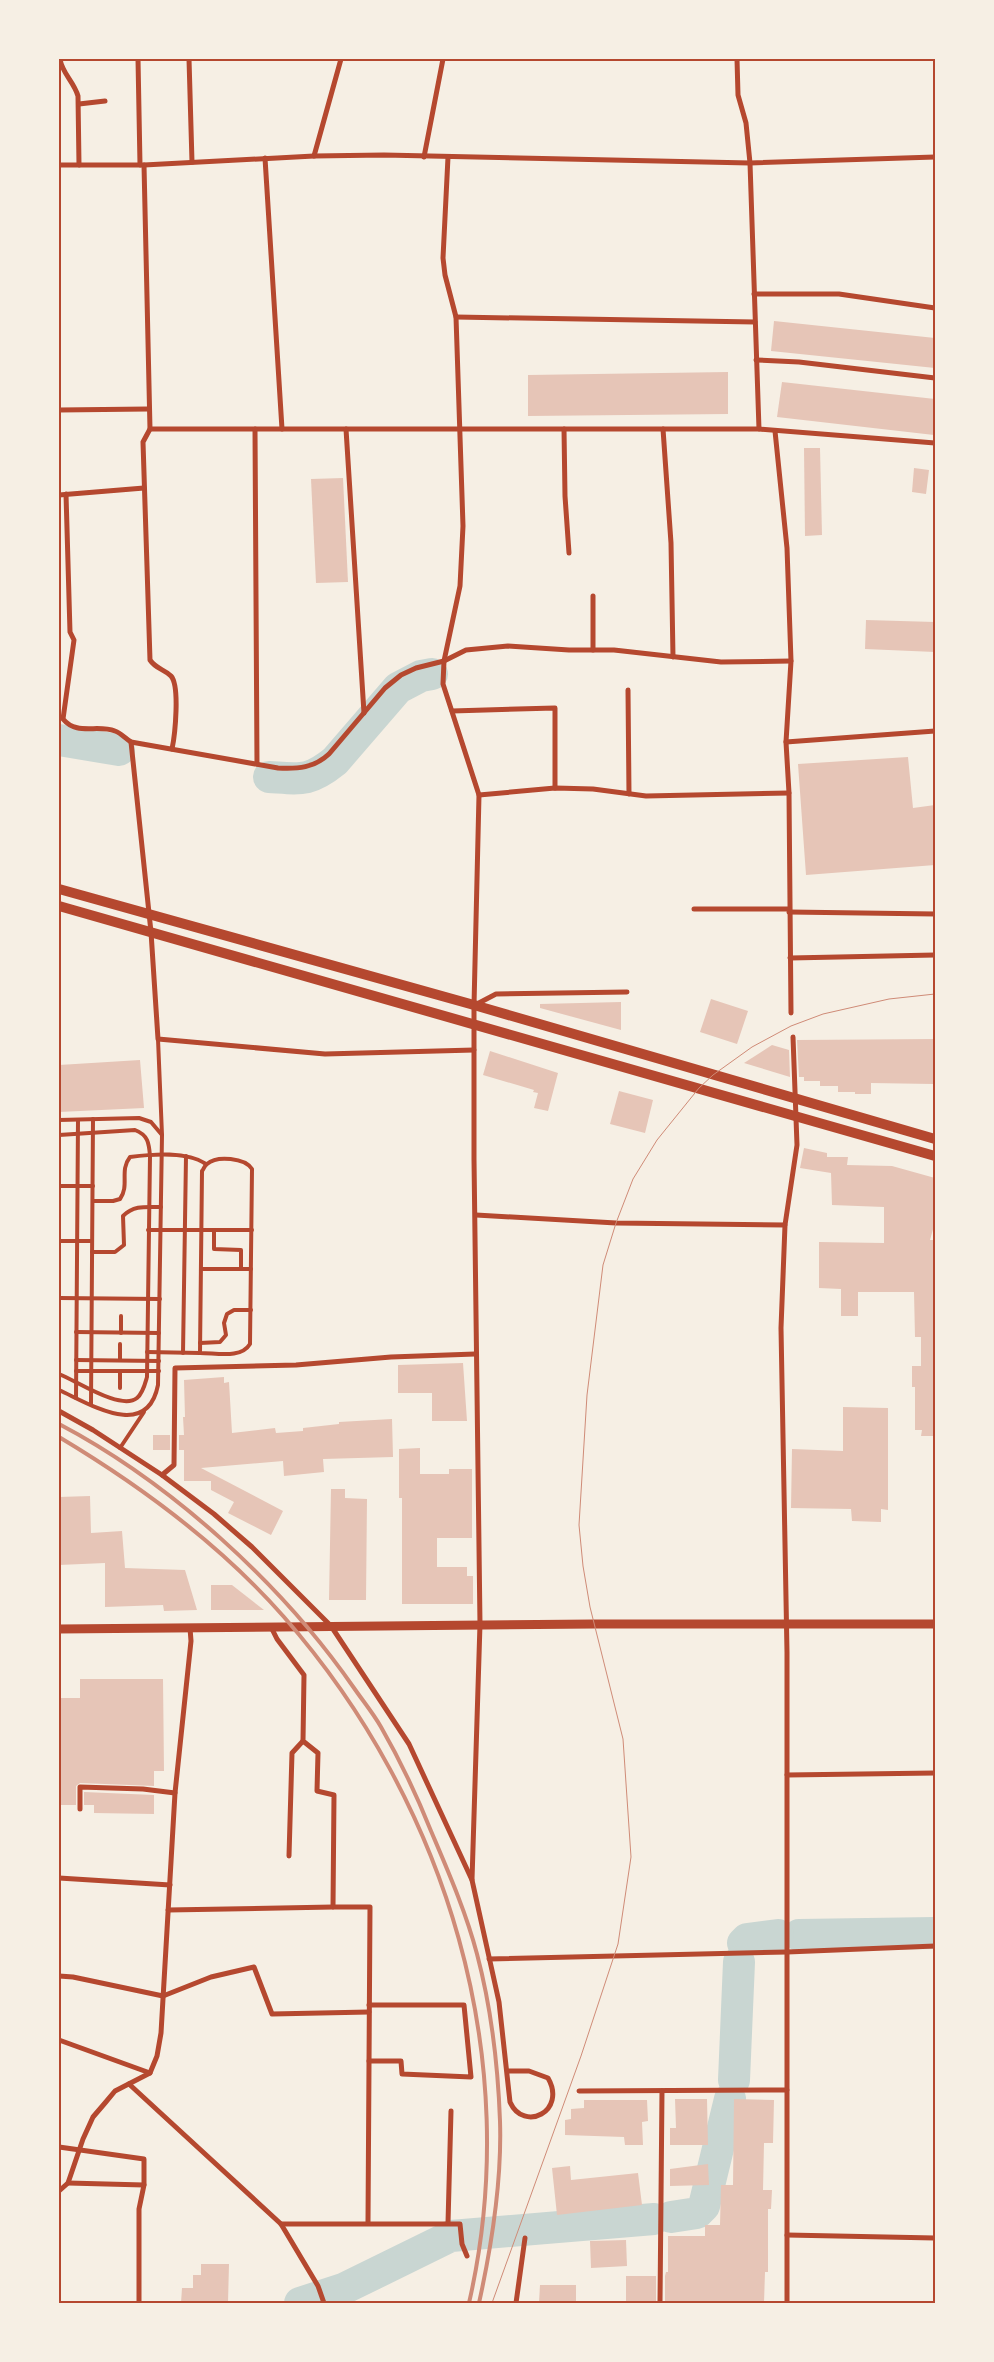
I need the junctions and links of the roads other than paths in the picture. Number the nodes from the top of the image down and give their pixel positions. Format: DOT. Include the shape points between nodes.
graph roads {
  1 [pos="60,59"];
  2 [pos="138,59"];
  3 [pos="188,59"];
  4 [pos="341,59"];
  5 [pos="443,59"];
  6 [pos="737,59"];
  7 [pos="105,101"];
  8 [pos="79,104"];
  9 [pos="314,156"];
  10 [pos="424,157"];
  11 [pos="448,157"];
  12 [pos="935,157"];
  13 [pos="265,158"];
  14 [pos="192,162"];
  15 [pos="750,163"];
  16 [pos="59,165"];
  17 [pos="79,165"];
  18 [pos="142,165"];
  19 [pos="754,294"];
  20 [pos="935,308"];
  21 [pos="456,318"];
  22 [pos="756,322"];
  23 [pos="756,360"];
  24 [pos="935,378"];
  25 [pos="148,409"];
  26 [pos="59,410"];
  27 [pos="462,428"];
  28 [pos="564,428"];
  29 [pos="150,429"];
  30 [pos="255,429"];
  31 [pos="282,429"];
  32 [pos="346,429"];
  33 [pos="662,429"];
  34 [pos="759,429"];
  35 [pos="775,431"];
  36 [pos="935,443"];
  37 [pos="144,488"];
  38 [pos="66,494"];
  39 [pos="59,495"];
  40 [pos="569,553"];
  41 [pos="593,596"];
  42 [pos="593,650"];
  43 [pos="673,657"];
  44 [pos="444,660"];
  45 [pos="791,660"];
  46 [pos="628,690"];
  47 [pos="452,711"];
  48 [pos="364,713"];
  49 [pos="935,730"];
  50 [pos="131,742"];
  51 [pos="786,742"];
  52 [pos="172,749"];
  53 [pos="257,764"];
  54 [pos="555,788"];
  55 [pos="629,794"];
  56 [pos="789,794"];
  57 [pos="480,795"];
  58 [pos="59,889"];
  59 [pos="59,906"];
  60 [pos="694,909"];
  61 [pos="789,911"];
  62 [pos="147,914"];
  63 [pos="935,914"];
  64 [pos="150,932"];
  65 [pos="935,955"];
  66 [pos="790,958"];
  67 [pos="627,992"];
  68 [pos="474,1005"];
  69 [pos="792,1013"];
  70 [pos="474,1025"];
  71 [pos="794,1038"];
  72 [pos="158,1039"];
  73 [pos="474,1050"];
  74 [pos="796,1098"];
  75 [pos="797,1116"];
  76 [pos="93,1119"];
  77 [pos="59,1120"];
  78 [pos="78,1120"];
  79 [pos="93,1133"];
  80 [pos="77,1134"];
  81 [pos="59,1135"];
  82 [pos="162,1135"];
  83 [pos="935,1139"];
  84 [pos="150,1156"];
  85 [pos="162,1156"];
  86 [pos="186,1156"];
  87 [pos="935,1156"];
  88 [pos="206,1164"];
  89 [pos="59,1186"];
  90 [pos="77,1186"];
  91 [pos="93,1186"];
  92 [pos="93,1201"];
  93 [pos="149,1207"];
  94 [pos="161,1208"];
  95 [pos="476,1215"];
  96 [pos="785,1225"];
  97 [pos="148,1230"];
  98 [pos="161,1230"];
  99 [pos="185,1230"];
  100 [pos="202,1230"];
  101 [pos="214,1230"];
  102 [pos="252,1230"];
  103 [pos="59,1241"];
  104 [pos="77,1241"];
  105 [pos="92,1241"];
  106 [pos="92,1252"];
  107 [pos="201,1268"];
  108 [pos="242,1269"];
  109 [pos="251,1269"];
  110 [pos="59,1298"];
  111 [pos="76,1298"];
  112 [pos="92,1298"];
  113 [pos="147,1299"];
  114 [pos="160,1299"];
  115 [pos="251,1310"];
  116 [pos="121,1316"];
  117 [pos="76,1332"];
  118 [pos="91,1332"];
  119 [pos="121,1333"];
  120 [pos="147,1333"];
  121 [pos="159,1333"];
  122 [pos="200,1343"];
  123 [pos="120,1344"];
  124 [pos="147,1352"];
  125 [pos="159,1352"];
  126 [pos="183,1353"];
  127 [pos="200,1353"];
  128 [pos="475,1354"];
  129 [pos="76,1360"];
  130 [pos="91,1360"];
  131 [pos="120,1360"];
  132 [pos="147,1360"];
  133 [pos="158,1361"];
  134 [pos="76,1371"];
  135 [pos="91,1371"];
  136 [pos="120,1371"];
  137 [pos="147,1371"];
  138 [pos="158,1371"];
  139 [pos="59,1374"];
  140 [pos="76,1381"];
  141 [pos="120,1388"];
  142 [pos="91,1389"];
  143 [pos="59,1390"];
  144 [pos="76,1398"];
  145 [pos="91,1404"];
  146 [pos="145,1410"];
  147 [pos="59,1411"];
  148 [pos="120,1448"];
  149 [pos="162,1474"];
  150 [pos="480,1624"];
  151 [pos="786,1624"];
  152 [pos="935,1624"];
  153 [pos="331,1626"];
  154 [pos="271,1627"];
  155 [pos="190,1628"];
  156 [pos="59,1629"];
  157 [pos="303,1741"];
  158 [pos="935,1773"];
  159 [pos="787,1775"];
  160 [pos="175,1793"];
  161 [pos="80,1809"];
  162 [pos="289,1856"];
  163 [pos="59,1878"];
  164 [pos="472,1880"];
  165 [pos="170,1885"];
  166 [pos="333,1907"];
  167 [pos="168,1910"];
  168 [pos="935,1946"];
  169 [pos="787,1952"];
  170 [pos="490,1959"];
  171 [pos="59,1976"];
  172 [pos="163,1996"];
  173 [pos="369,2005"];
  174 [pos="369,2012"];
  175 [pos="59,2040"];
  176 [pos="369,2061"];
  177 [pos="508,2071"];
  178 [pos="150,2073"];
  179 [pos="128,2084"];
  180 [pos="787,2090"];
  181 [pos="579,2091"];
  182 [pos="662,2091"];
  183 [pos="450,2111"];
  184 [pos="59,2147"];
  185 [pos="80,2149"];
  186 [pos="68,2183"];
  187 [pos="144,2186"];
  188 [pos="59,2191"];
  189 [pos="368,2223"];
  190 [pos="448,2223"];
  191 [pos="281,2224"];
  192 [pos="787,2236"];
  193 [pos="526,2238"];
  194 [pos="935,2238"];
  195 [pos="468,2256"];
  196 [pos="139,2303"];
  197 [pos="324,2303"];
  198 [pos="516,2303"];
  199 [pos="660,2303"];
  200 [pos="787,2303"];
  1 -- 8 [label="street" via="63,70 76,87"];
  2 -- 18 [label="street"];
  3 -- 14 [label="street"];
  4 -- 9 [label="street"];
  5 -- 10 [label="street"];
  6 -- 15 [label="street" via="738,95 746,124"];
  7 -- 8 [label="street"];
  8 -- 17 [label="street"];
  9 -- 10 [label="street"];
  9 -- 13 [label="street"];
  10 -- 11 [label="street"];
  11 -- 15 [label="street"];
  11 -- 21 [label="street" via="443,258"];
  12 -- 15 [label="street"];
  13 -- 14 [label="street"];
  13 -- 31 [label="street"];
  14 -- 18 [label="street"];
  15 -- 19 [label="street"];
  16 -- 17 [label="street"];
  17 -- 18 [label="street"];
  18 -- 25 [label="street"];
  19 -- 20 [label="street" via="839,294"];
  19 -- 22 [label="street"];
  21 -- 22 [label="street"];
  21 -- 27 [label="street"];
  22 -- 23 [label="street"];
  23 -- 24 [label="street"];
  23 -- 34 [label="street"];
  25 -- 26 [label="street"];
  25 -- 29 [label="street"];
  27 -- 28 [label="street"];
  27 -- 32 [label="street"];
  27 -- 44 [label="street" via="464,526 460,586"];
  28 -- 33 [label="street"];
  28 -- 40 [label="street"];
  29 -- 30 [label="street"];
  29 -- 37 [label="street" via="143,442"];
  30 -- 31 [label="street"];
  30 -- 53 [label="street"];
  31 -- 32 [label="street"];
  32 -- 48 [label="street"];
  33 -- 34 [label="street"];
  33 -- 43 [label="street" via="671,543"];
  34 -- 35 [label="street"];
  35 -- 36 [label="street"];
  35 -- 45 [label="street" via="787,548"];
  37 -- 38 [label="street"];
  37 -- 52 [label="street" via="150,660 174,683"];
  38 -- 39 [label="street"];
  38 -- 50 [label="street" via="70,632 74,640 63,719 79,729 115,730"];
  41 -- 42 [label="street"];
  42 -- 43 [label="street"];
  42 -- 44 [label="street" via="486,647 466,650"];
  43 -- 45 [label="street" via="721,662"];
  44 -- 47 [label="street" via="443,684"];
  44 -- 48 [label="street" via="401,675"];
  45 -- 51 [label="street"];
  46 -- 55 [label="street"];
  47 -- 54 [label="street" via="555,708"];
  47 -- 57 [label="street"];
  48 -- 53 [label="street" via="321,762 296,769"];
  49 -- 51 [label="street"];
  50 -- 52 [label="street"];
  50 -- 62 [label="street"];
  51 -- 56 [label="street"];
  52 -- 53 [label="street"];
  54 -- 55 [label="street"];
  54 -- 57 [label="street"];
  55 -- 56 [label="street"];
  56 -- 61 [label="street"];
  57 -- 68 [label="street"];
  58 -- 62 [label="main road"];
  59 -- 64 [label="main road"];
  60 -- 61 [label="street"];
  61 -- 63 [label="street"];
  61 -- 66 [label="street"];
  62 -- 64 [label="street"];
  62 -- 68 [label="main road"];
  64 -- 70 [label="main road"];
  64 -- 72 [label="street"];
  65 -- 66 [label="street"];
  66 -- 69 [label="street"];
  67 -- 68 [label="street" via="496,994"];
  68 -- 70 [label="street"];
  68 -- 74 [label="main road"];
  70 -- 73 [label="street"];
  70 -- 75 [label="main road"];
  71 -- 74 [label="street"];
  72 -- 73 [label="street" via="325,1054"];
  72 -- 82 [label="lane"];
  73 -- 95 [label="street"];
  74 -- 75 [label="street"];
  74 -- 83 [label="main road"];
  75 -- 87 [label="main road"];
  75 -- 96 [label="street" via="797,1145"];
  76 -- 78 [label="lane"];
  76 -- 79 [label="lane"];
  76 -- 82 [label="lane" via="139,1118 151,1122"];
  77 -- 78 [label="lane"];
  78 -- 80 [label="lane"];
  79 -- 80 [label="lane"];
  79 -- 84 [label="lane" via="135,1130 148,1140"];
  79 -- 91 [label="lane"];
  80 -- 81 [label="lane"];
  80 -- 90 [label="lane"];
  82 -- 85 [label="lane"];
  84 -- 85 [label="lane"];
  84 -- 92 [label="lane" via="130,1157 126,1161 123,1168 126,1187 120,1199"];
  84 -- 93 [label="lane"];
  85 -- 86 [label="lane"];
  85 -- 94 [label="lane"];
  86 -- 88 [label="lane" via="198,1158"];
  86 -- 99 [label="lane"];
  88 -- 100 [label="lane" via="202,1171"];
  88 -- 102 [label="lane" via="217,1160 240,1160 252,1169"];
  89 -- 90 [label="lane"];
  90 -- 91 [label="lane"];
  90 -- 104 [label="lane"];
  91 -- 92 [label="lane"];
  92 -- 105 [label="lane"];
  93 -- 94 [label="lane"];
  93 -- 97 [label="lane"];
  93 -- 106 [label="lane" via="133,1208 123,1216 126,1239 121,1248 115,1252"];
  94 -- 98 [label="lane"];
  95 -- 96 [label="street" via="616,1223"];
  95 -- 128 [label="street"];
  96 -- 151 [label="street" via="781,1328"];
  97 -- 98 [label="lane"];
  97 -- 113 [label="lane"];
  98 -- 99 [label="lane"];
  98 -- 114 [label="lane"];
  99 -- 100 [label="lane"];
  99 -- 126 [label="lane"];
  100 -- 101 [label="lane"];
  100 -- 107 [label="lane"];
  101 -- 102 [label="lane"];
  101 -- 108 [label="lane" via="214,1249 242,1250"];
  102 -- 109 [label="lane"];
  103 -- 104 [label="lane"];
  104 -- 105 [label="lane"];
  104 -- 111 [label="lane"];
  105 -- 106 [label="lane"];
  106 -- 112 [label="lane"];
  107 -- 108 [label="lane"];
  107 -- 122 [label="lane"];
  108 -- 109 [label="lane"];
  109 -- 115 [label="lane"];
  110 -- 111 [label="lane"];
  111 -- 112 [label="lane"];
  111 -- 117 [label="lane"];
  112 -- 113 [label="lane"];
  112 -- 118 [label="lane"];
  113 -- 114 [label="lane"];
  113 -- 120 [label="lane"];
  114 -- 121 [label="lane"];
  115 -- 122 [label="lane" via="234,1310 227,1314 224,1323 226,1335 220,1342"];
  115 -- 127 [label="lane" via="247,1350 240,1354"];
  116 -- 119 [label="lane"];
  117 -- 118 [label="lane"];
  117 -- 129 [label="lane"];
  118 -- 119 [label="lane"];
  118 -- 130 [label="lane"];
  119 -- 120 [label="lane"];
  120 -- 121 [label="lane"];
  120 -- 124 [label="lane"];
  121 -- 125 [label="lane"];
  122 -- 127 [label="lane"];
  123 -- 131 [label="lane"];
  124 -- 125 [label="lane"];
  124 -- 132 [label="lane"];
  125 -- 126 [label="lane"];
  125 -- 133 [label="lane"];
  126 -- 127 [label="lane"];
  128 -- 149 [label="street" via="296,1365 175,1368 174,1465"];
  128 -- 150 [label="street"];
  129 -- 130 [label="lane"];
  129 -- 134 [label="lane"];
  130 -- 131 [label="lane"];
  130 -- 135 [label="lane"];
  131 -- 132 [label="lane"];
  132 -- 133 [label="lane"];
  132 -- 137 [label="lane"];
  133 -- 138 [label="lane"];
  134 -- 135 [label="lane"];
  134 -- 140 [label="lane"];
  135 -- 136 [label="lane"];
  135 -- 142 [label="lane"];
  136 -- 137 [label="lane"];
  136 -- 141 [label="lane"];
  137 -- 138 [label="lane"];
  137 -- 142 [label="lane" via="144,1388 132,1401 118,1402"];
  138 -- 146 [label="lane" via="156,1398"];
  139 -- 140 [label="lane"];
  140 -- 142 [label="lane"];
  140 -- 144 [label="lane"];
  142 -- 145 [label="lane"];
  143 -- 144 [label="lane"];
  144 -- 145 [label="lane"];
  145 -- 146 [label="lane" via="124,1416 134,1416"];
  146 -- 148 [label="lane"];
  147 -- 148 [label="street"];
  148 -- 149 [label="street"];
  149 -- 153 [label="street" via="246,1542"];
  150 -- 151 [label="street"];
  150 -- 153 [label="street"];
  150 -- 164 [label="street"];
  151 -- 152 [label="street"];
  151 -- 159 [label="street"];
  153 -- 154 [label="street"];
  153 -- 164 [label="street" via="408,1744"];
  154 -- 155 [label="street"];
  154 -- 157 [label="street" via="304,1675"];
  155 -- 156 [label="street"];
  155 -- 160 [label="street"];
  157 -- 162 [label="street" via="292,1753"];
  157 -- 166 [label="street" via="318,1753 317,1791 334,1794"];
  158 -- 159 [label="street"];
  159 -- 169 [label="street"];
  160 -- 161 [label="street" via="143,1788 80,1787"];
  160 -- 165 [label="street"];
  163 -- 165 [label="street"];
  164 -- 170 [label="street"];
  165 -- 167 [label="street"];
  166 -- 167 [label="street"];
  166 -- 173 [label="street" via="370,1907"];
  167 -- 172 [label="street"];
  168 -- 169 [label="street"];
  169 -- 170 [label="street"];
  169 -- 180 [label="street"];
  170 -- 177 [label="street"];
  171 -- 172 [label="street" via="73,1976"];
  172 -- 174 [label="street" via="211,1977 254,1967 272,2014"];
  172 -- 178 [label="street" via="157,2056"];
  173 -- 174 [label="street"];
  173 -- 176 [label="street" via="464,2005 472,2077 402,2074 401,2061"];
  174 -- 176 [label="street"];
  175 -- 178 [label="street"];
  176 -- 189 [label="street"];
  177 -- 177 [label="street" via="510,2102 514,2110 530,2117 546,2112 553,2091 548,2078 529,2071"];
  178 -- 179 [label="street"];
  179 -- 185 [label="street" via="115,2091 93,2117"];
  179 -- 191 [label="street"];
  180 -- 182 [label="street"];
  180 -- 192 [label="street"];
  181 -- 182 [label="street"];
  182 -- 199 [label="street"];
  183 -- 190 [label="street"];
  184 -- 185 [label="street"];
  185 -- 186 [label="street"];
  185 -- 187 [label="street" via="144,2158"];
  186 -- 187 [label="street"];
  186 -- 188 [label="street"];
  187 -- 196 [label="street" via="138,2208"];
  189 -- 190 [label="street"];
  189 -- 191 [label="street"];
  190 -- 195 [label="street" via="460,2224 462,2244"];
  191 -- 197 [label="street" via="318,2286"];
  192 -- 194 [label="street"];
  192 -- 200 [label="street"];
  193 -- 198 [label="street"];
}
